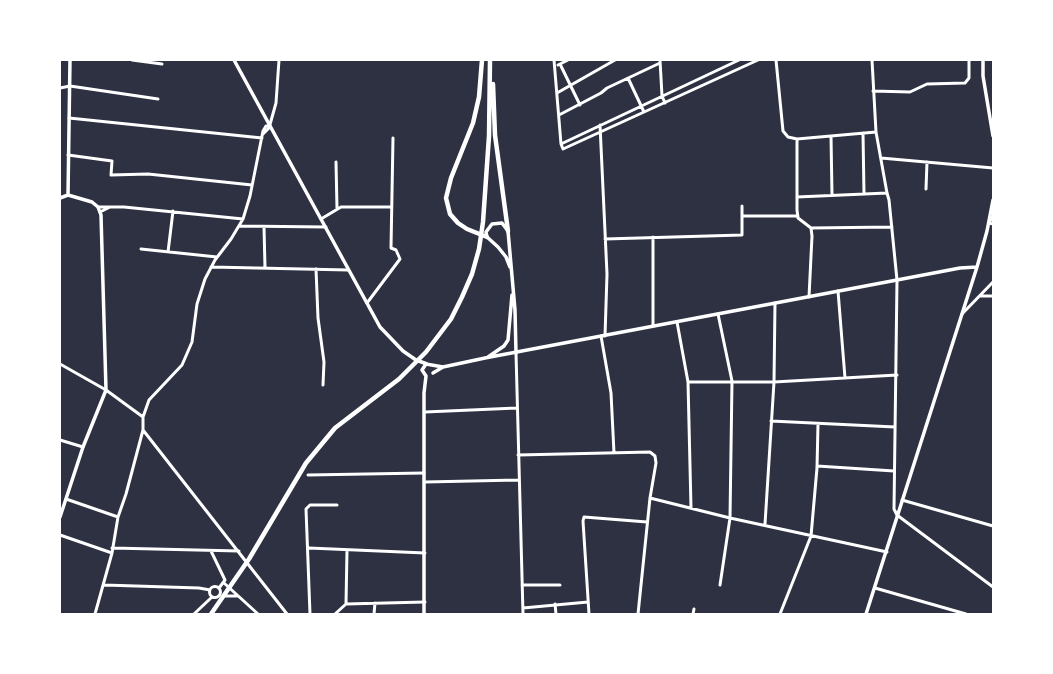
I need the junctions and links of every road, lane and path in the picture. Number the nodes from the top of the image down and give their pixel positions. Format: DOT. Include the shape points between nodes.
graph roads {
  1 [pos="70,60"];
  2 [pos="132,60"];
  3 [pos="234,60"];
  4 [pos="279,60"];
  5 [pos="482,60"];
  6 [pos="554,60"];
  7 [pos="568,60"];
  8 [pos="615,60"];
  9 [pos="740,60"];
  10 [pos="758,60"];
  11 [pos="776,60"];
  12 [pos="872,60"];
  13 [pos="969,60"];
  14 [pos="983,60"];
  15 [pos="490,61"];
  16 [pos="660,61"];
  17 [pos="162,64"];
  18 [pos="560,64"];
  19 [pos="555,67"];
  20 [pos="628,78"];
  21 [pos="570,85"];
  22 [pos="70,86"];
  23 [pos="60,88"];
  24 [pos="874,91"];
  25 [pos="557,93"];
  26 [pos="662,96"];
  27 [pos="158,99"];
  28 [pos="665,102"];
  29 [pos="580,105"];
  30 [pos="642,106"];
  31 [pos="632,110"];
  32 [pos="644,112"];
  33 [pos="559,115"];
  34 [pos="635,116"];
  35 [pos="69,118"];
  36 [pos="600,125"];
  37 [pos="270,126"];
  38 [pos="601,132"];
  39 [pos="876,132"];
  40 [pos="863,133"];
  41 [pos="263,136"];
  42 [pos="831,136"];
  43 [pos="993,136"];
  44 [pos="393,138"];
  45 [pos="798,139"];
  46 [pos="561,144"];
  47 [pos="68,155"];
  48 [pos="881,158"];
  49 [pos="336,162"];
  50 [pos="927,162"];
  51 [pos="993,168"];
  52 [pos="252,185"];
  53 [pos="926,189"];
  54 [pos="887,193"];
  55 [pos="864,194"];
  56 [pos="68,195"];
  57 [pos="832,195"];
  58 [pos="796,197"];
  59 [pos="60,198"];
  60 [pos="993,200"];
  61 [pos="742,206"];
  62 [pos="110,207"];
  63 [pos="391,207"];
  64 [pos="337,209"];
  65 [pos="99,210"];
  66 [pos="173,211"];
  67 [pos="742,216"];
  68 [pos="798,216"];
  69 [pos="993,216"];
  70 [pos="243,219"];
  71 [pos="321,219"];
  72 [pos="991,223"];
  73 [pos="239,226"];
  74 [pos="264,227"];
  75 [pos="326,227"];
  76 [pos="892,227"];
  77 [pos="811,228"];
  78 [pos="508,231"];
  79 [pos="487,237"];
  80 [pos="605,238"];
  81 [pos="653,238"];
  82 [pos="141,249"];
  83 [pos="168,252"];
  84 [pos="217,257"];
  85 [pos="211,267"];
  86 [pos="510,267"];
  87 [pos="977,267"];
  88 [pos="265,268"];
  89 [pos="316,270"];
  90 [pos="348,270"];
  91 [pos="897,280"];
  92 [pos="993,282"];
  93 [pos="513,288"];
  94 [pos="838,291"];
  95 [pos="981,296"];
  96 [pos="993,296"];
  97 [pos="809,297"];
  98 [pos="367,303"];
  99 [pos="775,303"];
  100 [pos="718,314"];
  101 [pos="961,315"];
  102 [pos="677,322"];
  103 [pos="653,326"];
  104 [pos="603,336"];
  105 [pos="516,353"];
  106 [pos="485,358"];
  107 [pos="416,360"];
  108 [pos="60,364"];
  109 [pos="429,364"];
  110 [pos="443,367"];
  111 [pos="422,370"];
  112 [pos="433,373"];
  113 [pos="897,375"];
  114 [pos="426,376"];
  115 [pos="845,378"];
  116 [pos="732,381"];
  117 [pos="688,382"];
  118 [pos="774,382"];
  119 [pos="324,385"];
  120 [pos="106,390"];
  121 [pos="517,408"];
  122 [pos="424,412"];
  123 [pos="143,417"];
  124 [pos="771,421"];
  125 [pos="818,424"];
  126 [pos="895,427"];
  127 [pos="143,430"];
  128 [pos="60,440"];
  129 [pos="83,447"];
  130 [pos="614,453"];
  131 [pos="518,455"];
  132 [pos="817,466"];
  133 [pos="894,471"];
  134 [pos="424,473"];
  135 [pos="308,475"];
  136 [pos="518,480"];
  137 [pos="424,482"];
  138 [pos="66,498"];
  139 [pos="650,498"];
  140 [pos="902,500"];
  141 [pos="337,505"];
  142 [pos="691,508"];
  143 [pos="897,515"];
  144 [pos="60,517"];
  145 [pos="118,517"];
  146 [pos="730,518"];
  147 [pos="647,522"];
  148 [pos="765,524"];
  149 [pos="993,526"];
  150 [pos="60,536"];
  151 [pos="811,536"];
  152 [pos="112,548"];
  153 [pos="309,548"];
  154 [pos="347,550"];
  155 [pos="211,551"];
  156 [pos="239,551"];
  157 [pos="425,552"];
  158 [pos="887,552"];
  159 [pos="112,553"];
  160 [pos="224,583"];
  161 [pos="104,585"];
  162 [pos="522,585"];
  163 [pos="560,585"];
  164 [pos="720,585"];
  165 [pos="993,587"];
  166 [pos="219,588"];
  167 [pos="875,588"];
  168 [pos="210,590"];
  169 [pos="220,596"];
  170 [pos="238,596"];
  171 [pos="212,597"];
  172 [pos="425,602"];
  173 [pos="588,602"];
  174 [pos="375,603"];
  175 [pos="346,604"];
  176 [pos="555,604"];
  177 [pos="523,608"];
  178 [pos="694,610"];
  179 [pos="95,614"];
  180 [pos="194,614"];
  181 [pos="211,614"];
  182 [pos="258,614"];
  183 [pos="287,614"];
  184 [pos="310,614"];
  185 [pos="335,614"];
  186 [pos="374,614"];
  187 [pos="424,614"];
  188 [pos="523,614"];
  189 [pos="556,614"];
  190 [pos="589,614"];
  191 [pos="638,614"];
  192 [pos="693,614"];
  193 [pos="780,614"];
  194 [pos="866,614"];
  195 [pos="966,614"];
  1 -- 22 [label="street"];
  2 -- 17 [label="street"];
  3 -- 37 [label="street"];
  4 -- 37 [label="street" via="276,103"];
  5 -- 79 [label="highway" via="479,97 474,117 446,198 450,214 458,223"];
  6 -- 19 [label="street"];
  7 -- 18 [label="street"];
  8 -- 21 [label="street"];
  9 -- 26 [label="street"];
  10 -- 28 [label="street"];
  11 -- 45 [label="street" via="783,131 788,137"];
  12 -- 24 [label="street"];
  13 -- 24 [label="street" via="969,78 965,83 927,84 910,92"];
  14 -- 43 [label="street" via="983,76"];
  15 -- 78 [label="highway" via="495,134"];
  15 -- 181 [label="highway" via="489,136 483,222 472,274 451,319 438,339 412,367 335,428 306,463 249,559"];
  16 -- 20 [label="street"];
  16 -- 26 [label="street"];
  18 -- 19 [label="street"];
  18 -- 21 [label="street"];
  19 -- 25 [label="street"];
  20 -- 29 [label="street"];
  20 -- 30 [label="street"];
  21 -- 25 [label="street"];
  21 -- 29 [label="street"];
  22 -- 23 [label="street"];
  22 -- 27 [label="street"];
  22 -- 35 [label="street"];
  24 -- 39 [label="street"];
  25 -- 33 [label="street"];
  26 -- 28 [label="street"];
  26 -- 30 [label="street"];
  28 -- 32 [label="street"];
  29 -- 33 [label="street"];
  30 -- 31 [label="street"];
  30 -- 32 [label="street"];
  31 -- 34 [label="street"];
  31 -- 36 [label="street"];
  32 -- 34 [label="street"];
  33 -- 46 [label="street"];
  34 -- 38 [label="street"];
  35 -- 41 [label="street"];
  35 -- 47 [label="street"];
  36 -- 38 [label="street"];
  36 -- 46 [label="street"];
  37 -- 41 [label="street" via="265,128"];
  37 -- 71 [label="street"];
  38 -- 46 [label="street" via="563,149"];
  38 -- 80 [label="street"];
  39 -- 40 [label="street"];
  39 -- 48 [label="street"];
  40 -- 42 [label="street"];
  40 -- 55 [label="street"];
  41 -- 52 [label="street"];
  42 -- 45 [label="street"];
  42 -- 57 [label="street"];
  44 -- 63 [label="street"];
  45 -- 58 [label="street"];
  47 -- 52 [label="street" via="112,161 111,175 148,174"];
  47 -- 56 [label="street"];
  48 -- 50 [label="street"];
  48 -- 54 [label="street"];
  49 -- 64 [label="street"];
  50 -- 51 [label="street"];
  50 -- 53 [label="street"];
  52 -- 70 [label="street"];
  54 -- 55 [label="street"];
  54 -- 76 [label="street"];
  55 -- 57 [label="street"];
  56 -- 59 [label="street"];
  56 -- 65 [label="street" via="92,202"];
  57 -- 58 [label="street"];
  58 -- 68 [label="street"];
  60 -- 72 [label="street"];
  61 -- 67 [label="street"];
  62 -- 65 [label="street"];
  62 -- 65 [label="street"];
  62 -- 66 [label="street"];
  63 -- 64 [label="street"];
  63 -- 98 [label="street" via="390,248 396,250 400,259"];
  64 -- 71 [label="street"];
  65 -- 120 [label="street"];
  66 -- 70 [label="street"];
  66 -- 83 [label="street"];
  67 -- 68 [label="street"];
  67 -- 81 [label="street" via="742,235"];
  68 -- 77 [label="street"];
  69 -- 72 [label="street"];
  70 -- 73 [label="street"];
  71 -- 75 [label="street"];
  72 -- 87 [label="street"];
  73 -- 74 [label="street"];
  73 -- 84 [label="street"];
  74 -- 75 [label="street"];
  74 -- 88 [label="street"];
  75 -- 90 [label="street"];
  76 -- 77 [label="street"];
  76 -- 91 [label="street"];
  77 -- 97 [label="street"];
  78 -- 79 [label="street" via="506,226 497,222 488,227"];
  78 -- 86 [label="street"];
  79 -- 86 [label="street" via="498,246"];
  80 -- 81 [label="street"];
  80 -- 104 [label="street" via="607,274"];
  81 -- 103 [label="street"];
  82 -- 83 [label="street"];
  83 -- 84 [label="street"];
  84 -- 85 [label="street"];
  85 -- 88 [label="street"];
  85 -- 123 [label="street" via="197,304 192,342 182,365 149,400"];
  86 -- 93 [label="street"];
  87 -- 91 [label="street"];
  87 -- 101 [label="street"];
  88 -- 89 [label="street"];
  89 -- 90 [label="street"];
  89 -- 119 [label="street"];
  90 -- 98 [label="street"];
  91 -- 94 [label="street"];
  91 -- 113 [label="street"];
  92 -- 95 [label="street"];
  93 -- 105 [label="street"];
  93 -- 106 [label="street" via="508,340 496,352"];
  94 -- 97 [label="street"];
  94 -- 115 [label="street"];
  95 -- 96 [label="street"];
  95 -- 101 [label="street"];
  97 -- 99 [label="street"];
  98 -- 107 [label="street" via="387,336"];
  99 -- 100 [label="street"];
  99 -- 118 [label="street"];
  100 -- 102 [label="street"];
  100 -- 116 [label="street"];
  101 -- 140 [label="street"];
  102 -- 103 [label="street"];
  102 -- 117 [label="street"];
  103 -- 104 [label="street"];
  104 -- 105 [label="street"];
  104 -- 130 [label="street" via="611,393"];
  105 -- 106 [label="street"];
  105 -- 121 [label="street"];
  106 -- 110 [label="street"];
  107 -- 109 [label="street"];
  107 -- 111 [label="street"];
  108 -- 120 [label="street"];
  109 -- 110 [label="street"];
  109 -- 111 [label="street" via="423,366"];
  109 -- 112 [label="street" via="434,368"];
  110 -- 112 [label="street"];
  111 -- 114 [label="street"];
  112 -- 114 [label="street"];
  113 -- 115 [label="street"];
  113 -- 126 [label="street"];
  114 -- 122 [label="street"];
  115 -- 118 [label="street"];
  116 -- 117 [label="street"];
  116 -- 118 [label="street"];
  116 -- 146 [label="street"];
  117 -- 142 [label="street"];
  118 -- 124 [label="street"];
  120 -- 123 [label="street"];
  120 -- 129 [label="street"];
  121 -- 122 [label="street"];
  121 -- 131 [label="street"];
  122 -- 134 [label="street"];
  123 -- 127 [label="street"];
  124 -- 125 [label="street"];
  124 -- 148 [label="street"];
  125 -- 126 [label="street"];
  125 -- 132 [label="street"];
  126 -- 133 [label="street"];
  127 -- 145 [label="street"];
  127 -- 156 [label="street"];
  128 -- 129 [label="street"];
  129 -- 138 [label="street"];
  130 -- 131 [label="street"];
  130 -- 139 [label="street" via="650,452 655,456"];
  131 -- 136 [label="street"];
  132 -- 133 [label="street"];
  132 -- 151 [label="street"];
  133 -- 143 [label="street" via="893,501"];
  134 -- 135 [label="street"];
  134 -- 137 [label="street"];
  136 -- 137 [label="street"];
  136 -- 162 [label="street"];
  137 -- 157 [label="street"];
  138 -- 144 [label="street"];
  138 -- 145 [label="street"];
  139 -- 142 [label="street"];
  139 -- 147 [label="street"];
  140 -- 143 [label="street"];
  140 -- 149 [label="street"];
  141 -- 153 [label="street" via="307,506"];
  142 -- 146 [label="street"];
  143 -- 158 [label="street"];
  143 -- 165 [label="street"];
  145 -- 152 [label="street"];
  146 -- 148 [label="street"];
  146 -- 164 [label="street"];
  147 -- 173 [label="street" via="584,517"];
  147 -- 191 [label="street"];
  148 -- 151 [label="street"];
  150 -- 159 [label="street"];
  151 -- 158 [label="street"];
  151 -- 193 [label="street"];
  152 -- 155 [label="street"];
  152 -- 159 [label="street"];
  153 -- 154 [label="street"];
  153 -- 184 [label="street"];
  154 -- 157 [label="street"];
  154 -- 175 [label="street"];
  155 -- 156 [label="street"];
  155 -- 160 [label="street"];
  156 -- 183 [label="street"];
  157 -- 172 [label="street"];
  158 -- 167 [label="street"];
  159 -- 161 [label="street"];
  160 -- 166 [label="street"];
  160 -- 170 [label="street"];
  161 -- 168 [label="street"];
  161 -- 179 [label="street"];
  162 -- 163 [label="street"];
  162 -- 177 [label="street"];
  166 -- 168 [label="street" via="214,586"];
  166 -- 169 [label="street"];
  167 -- 194 [label="street"];
  167 -- 195 [label="street"];
  168 -- 171 [label="street"];
  169 -- 170 [label="street"];
  169 -- 171 [label="street"];
  170 -- 182 [label="street"];
  171 -- 180 [label="street"];
  172 -- 174 [label="street"];
  172 -- 187 [label="street"];
  173 -- 176 [label="street"];
  173 -- 190 [label="street"];
  174 -- 175 [label="street"];
  174 -- 186 [label="street"];
  175 -- 185 [label="street"];
  176 -- 177 [label="street"];
  176 -- 189 [label="street"];
  177 -- 188 [label="street"];
  178 -- 192 [label="street"];
}
